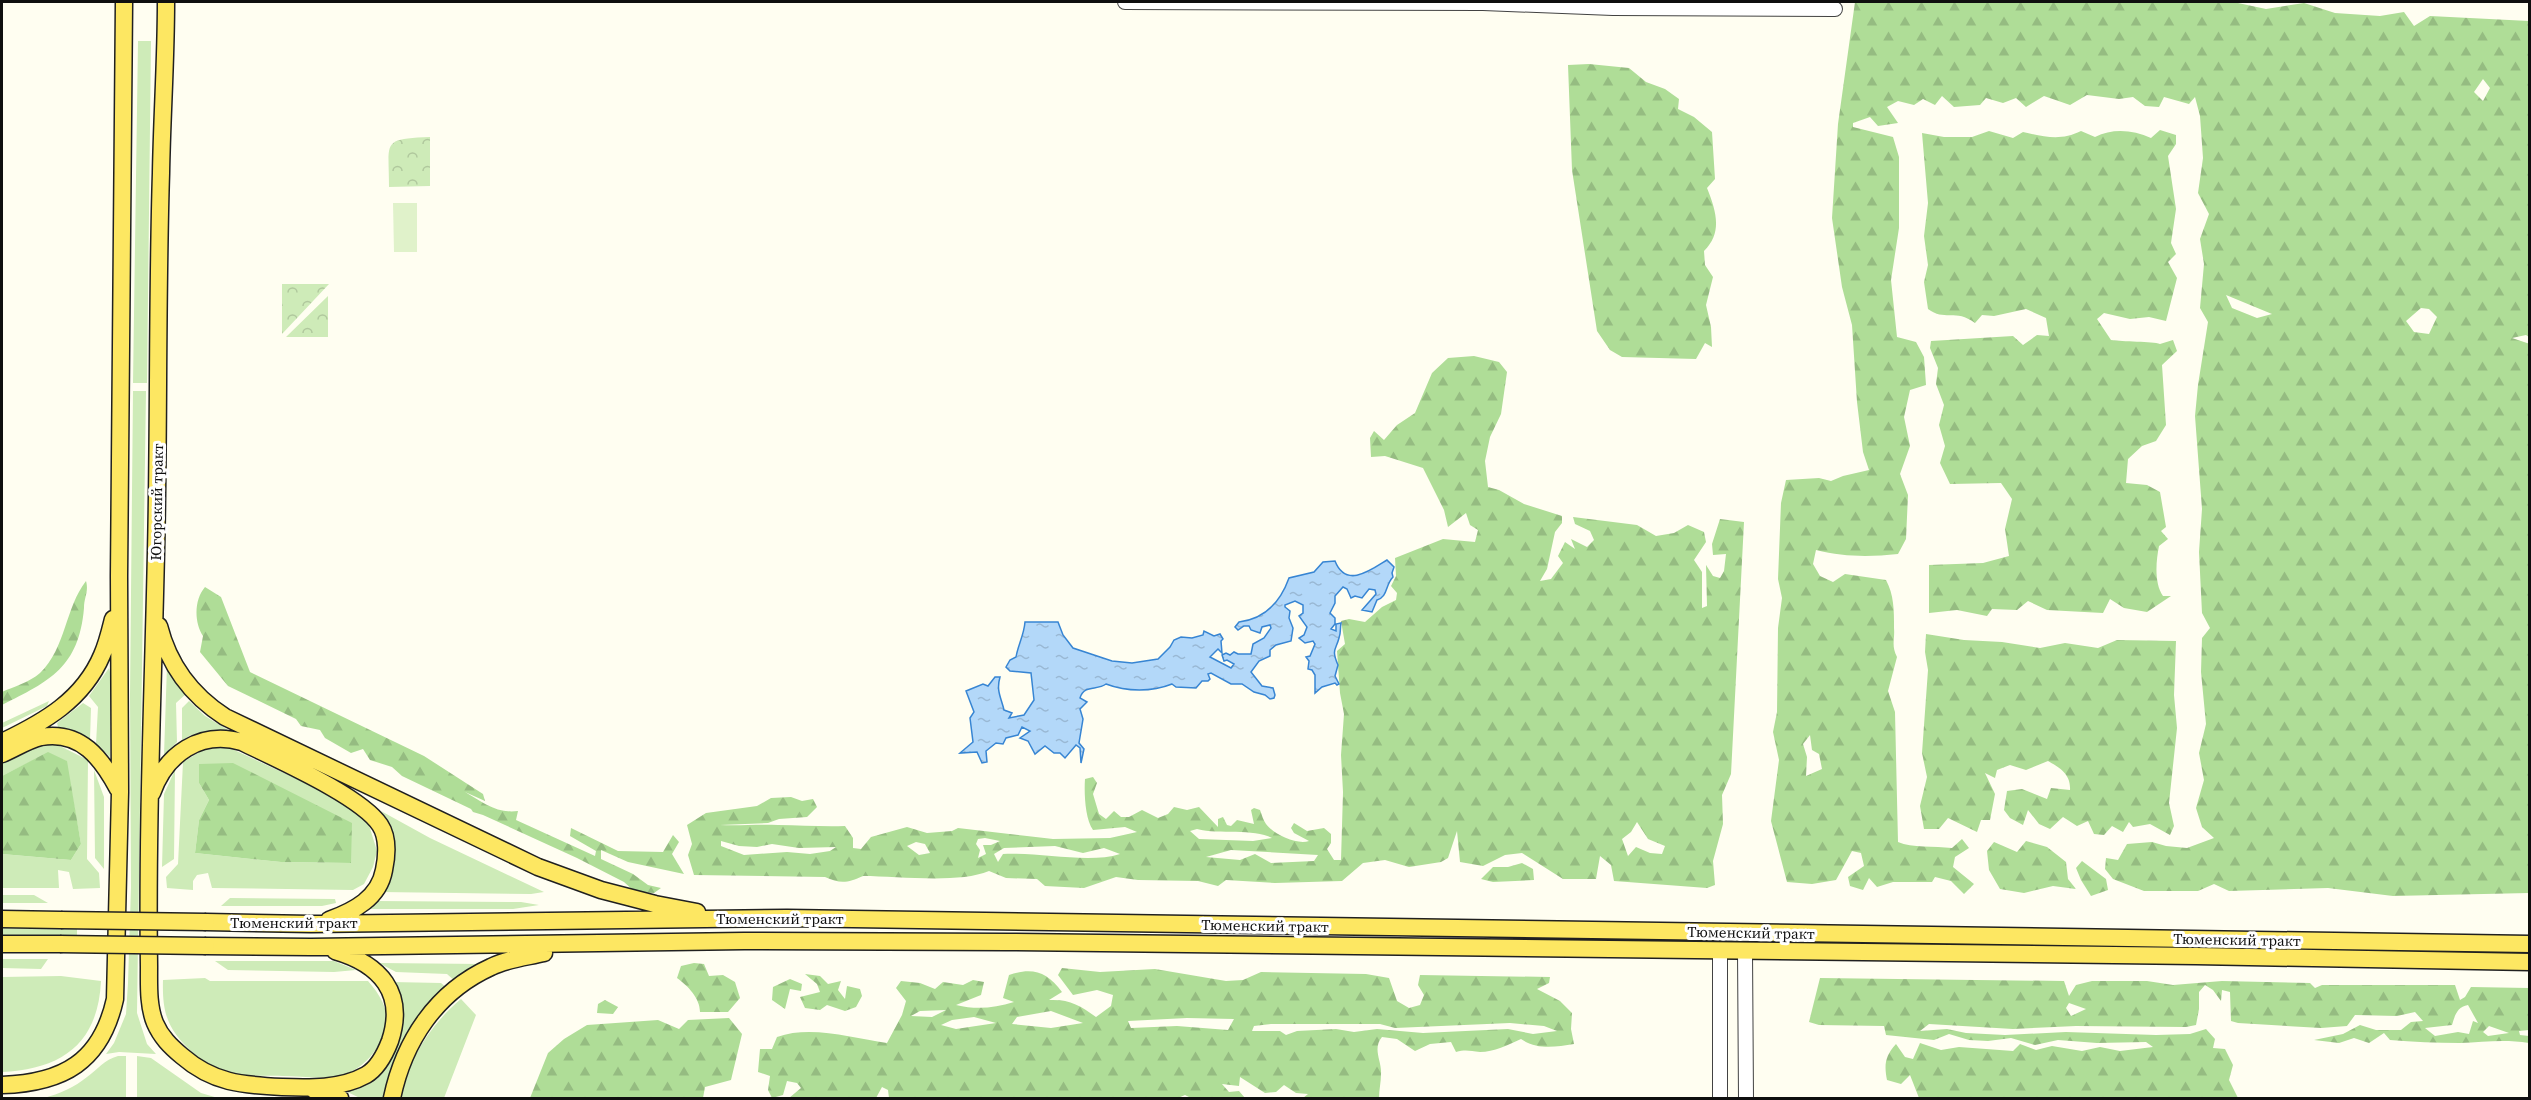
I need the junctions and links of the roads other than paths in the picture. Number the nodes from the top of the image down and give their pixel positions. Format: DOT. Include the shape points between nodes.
graph roads {
  1 [pos="124,2"];
  2 [pos="166,2"];
  3 [pos="1125,2"];
  4 [pos="1835,9"];
  5 [pos="119,576"];
  6 [pos="155,612"];
  7 [pos="2,742"];
  8 [pos="2,754"];
  9 [pos="120,792"];
  10 [pos="148,801"];
  11 [pos="788,918"];
  12 [pos="2,919"];
  13 [pos="311,924"];
  14 [pos="2,944"];
  15 [pos="2529,944"];
  16 [pos="598,945"];
  17 [pos="310,947"];
  18 [pos="1720,951"];
  19 [pos="1745,951"];
  20 [pos="2529,962"];
  21 [pos="2,1085"];
  22 [pos="304,1088"];
  23 [pos="340,1098"];
  24 [pos="392,1098"];
  25 [pos="1720,1098"];
  26 [pos="1746,1098"];
  1 -- 5 [label="main road"];
  2 -- 6 [label="main road, Югорский тракт"];
  3 -- 4 [label="street"];
  5 -- 7 [label="main road" via="111,626 102,655 85,686 57,712"];
  5 -- 9 [label="main road"];
  6 -- 10 [label="main road, Югорский тракт"];
  6 -- 11 [label="main road" via="163,642 183,680 225,717 566,879 704,913"];
  8 -- 9 [label="main road" via="40,738 72,740 94,752"];
  9 -- 21 [label="main road" via="115,999 104,1034 93,1052 76,1066 52,1078"];
  10 -- 13 [label="main road" via="163,770 180,752 210,739 229,738 356,801 381,826 386,843 384,873 370,898 359,906 344,915"];
  10 -- 22 [label="main road, Югорский тракт" via="150,1002 154,1022 166,1042 215,1078"];
  11 -- 13 [label="main road, Тюменский тракт"];
  11 -- 15 [label="main road, Тюменский тракт"];
  12 -- 13 [label="main road, Тюменский тракт, bridge"];
  14 -- 17 [label="main road, Тюменский тракт, bridge"];
  16 -- 17 [label="main road, Тюменский тракт"];
  16 -- 18 [label="main road, Тюменский тракт" via="1008,942"];
  16 -- 24 [label="main road" via="493,965 448,993 416,1033 400,1067"];
  17 -- 22 [label="main road" via="337,951 371,967 385,981 396,1011 394,1028 377,1066 347,1082"];
  18 -- 19 [label="main road, Тюменский тракт"];
  18 -- 25 [label="street"];
  19 -- 20 [label="main road, Тюменский тракт"];
  19 -- 26 [label="street"];
  22 -- 23 [label="main road"];
}
